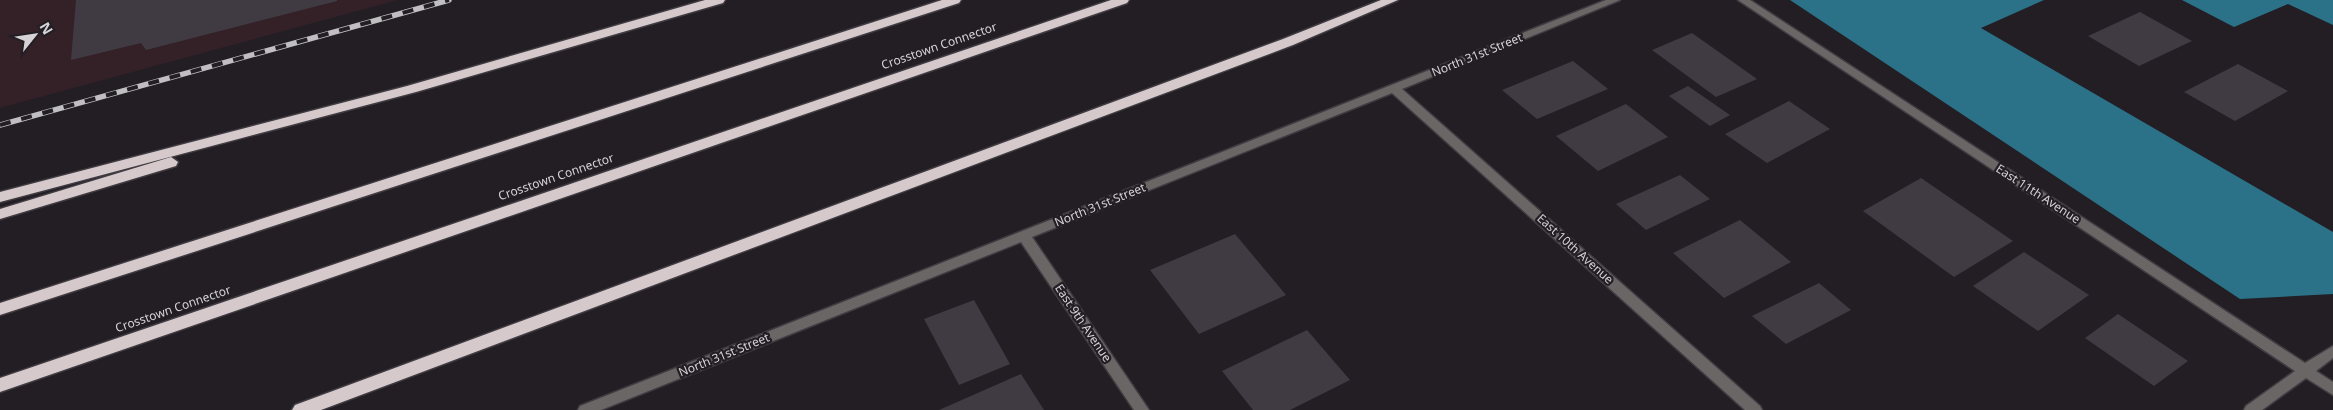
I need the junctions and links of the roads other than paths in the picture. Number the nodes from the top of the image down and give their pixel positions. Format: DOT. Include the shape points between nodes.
graph roads {
  1 [pos="720,0"];
  2 [pos="956,0"];
  3 [pos="1124,0"];
  4 [pos="1392,0"];
  5 [pos="1615,0"];
  6 [pos="1743,0"];
  7 [pos="1394,88"];
  8 [pos="411,89"];
  9 [pos="0,197"];
  10 [pos="0,214"];
  11 [pos="1024,236"];
  12 [pos="0,309"];
  13 [pos="2333,351"];
  14 [pos="2306,370"];
  15 [pos="0,386"];
  16 [pos="2333,389"];
  17 [pos="301,410"];
  18 [pos="585,410"];
  19 [pos="1142,410"];
  20 [pos="1755,410"];
  21 [pos="2251,410"];
  1 -- 8 [label="highway"];
  2 -- 12 [label="highway"];
  3 -- 15 [label="highway, Crosstown Connector"];
  4 -- 17 [label="highway" via="1288,42"];
  5 -- 7 [label="street, North 31st Street"];
  6 -- 14 [label="street, East 11th Avenue"];
  7 -- 11 [label="street, North 31st Street"];
  7 -- 20 [label="street, East 10th Avenue"];
  8 -- 9 [label="highway"];
  8 -- 10 [label="highway"];
  11 -- 18 [label="street, North 31st Street"];
  11 -- 19 [label="street, East 9th Avenue"];
  13 -- 14 [label="street"];
  14 -- 16 [label="street, East 11th Avenue"];
  14 -- 21 [label="street"];
}
